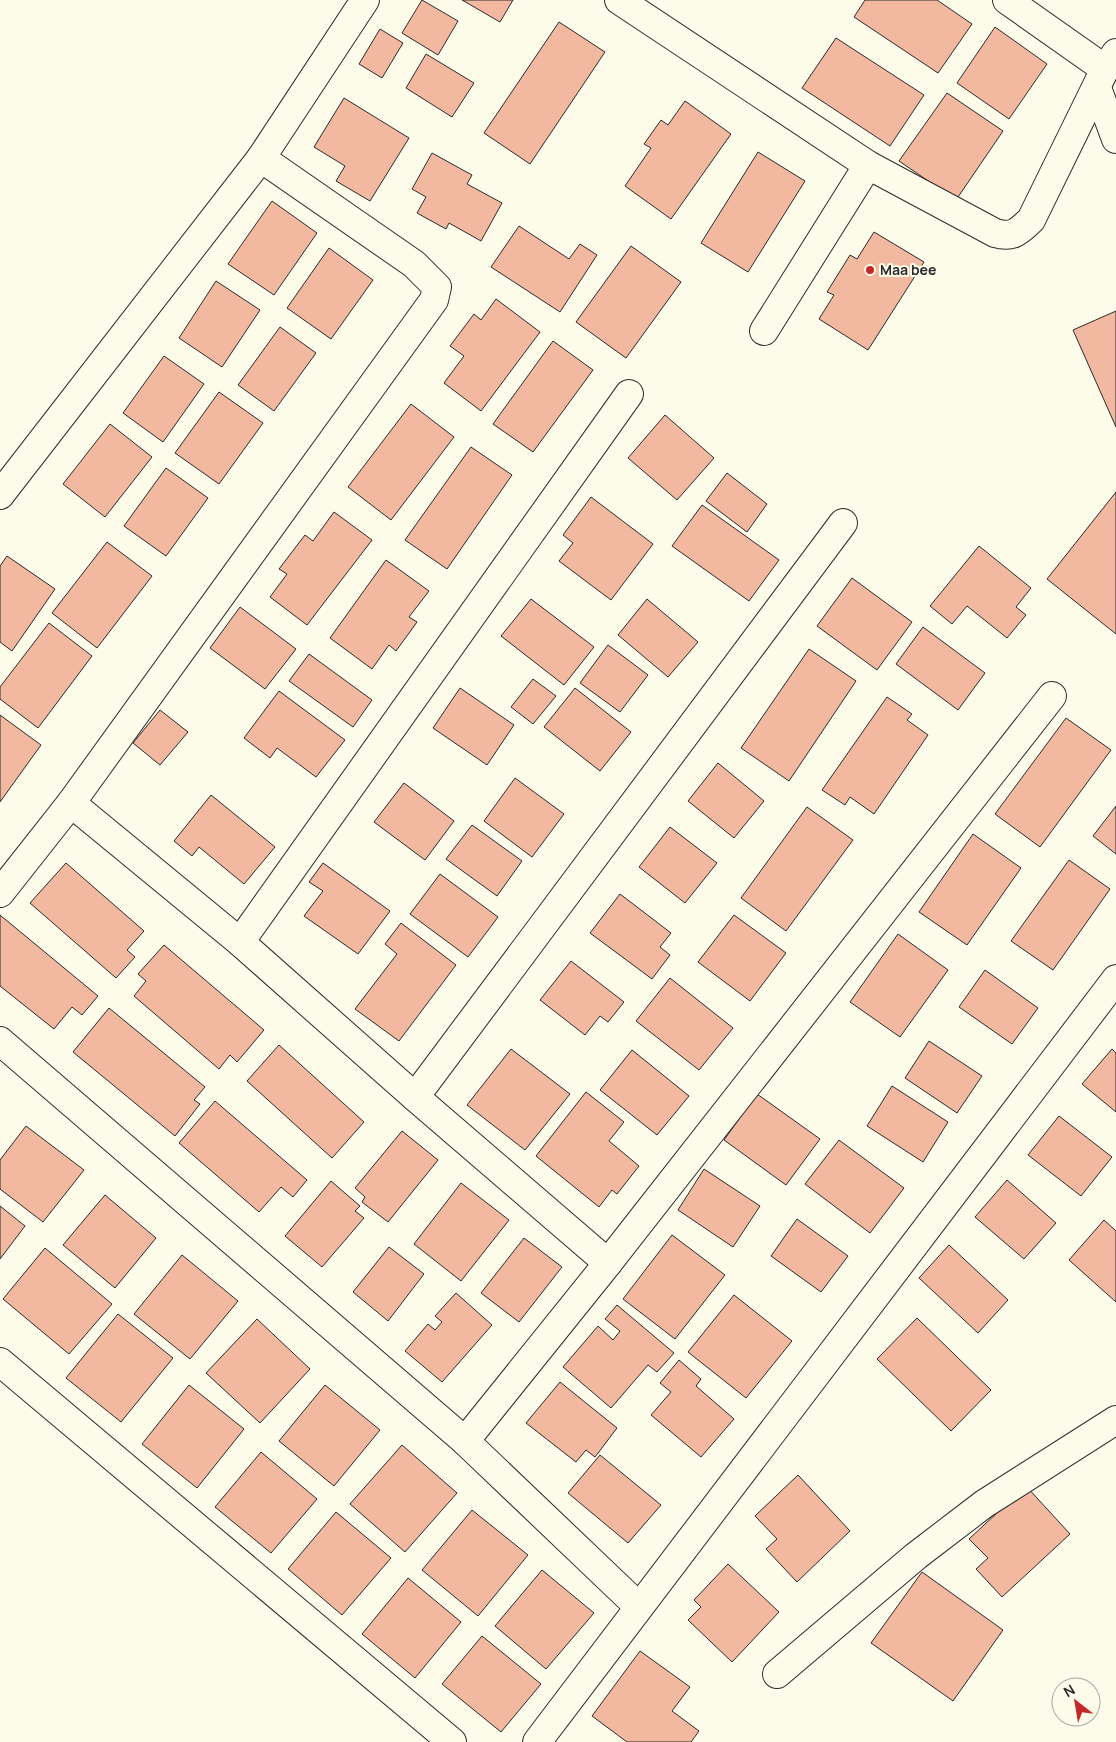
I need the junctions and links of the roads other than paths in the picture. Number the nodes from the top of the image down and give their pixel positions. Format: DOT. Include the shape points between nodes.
graph roads {
  1 [pos="365,0"];
  2 [pos="619,0"];
  3 [pos="1007,0"];
  4 [pos="1106,70"];
  5 [pos="1116,139"];
  6 [pos="260,158"];
  7 [pos="868,165"];
  8 [pos="764,331"];
  9 [pos="629,394"];
  10 [pos="0,495"];
  11 [pos="843,523"];
  12 [pos="1052,696"];
  13 [pos="71,803"];
  14 [pos="0,893"];
  15 [pos="240,942"];
  16 [pos="1116,980"];
  17 [pos="0,1041"];
  18 [pos="415,1097"];
  19 [pos="608,1263"];
  20 [pos="0,1362"];
  21 [pos="1116,1420"];
  22 [pos="465,1441"];
  23 [pos="639,1607"];
  24 [pos="777,1674"];
  25 [pos="452,1742"];
  26 [pos="537,1742"];
  1 -- 6 [label="street"];
  2 -- 7 [label="street"];
  3 -- 4 [label="street"];
  4 -- 5 [label="street"];
  4 -- 7 [label="street" via="1032,220 1018,232 1006,236 995,233"];
  6 -- 10 [label="street"];
  6 -- 13 [label="street" via="414,264 436,287 434,300"];
  7 -- 8 [label="street"];
  9 -- 15 [label="street"];
  11 -- 18 [label="street"];
  12 -- 19 [label="street"];
  13 -- 14 [label="street"];
  13 -- 15 [label="street"];
  15 -- 18 [label="street"];
  16 -- 23 [label="street"];
  17 -- 22 [label="street"];
  18 -- 19 [label="street"];
  19 -- 22 [label="street"];
  20 -- 25 [label="street"];
  21 -- 24 [label="street" via="984,1504 916,1556"];
  22 -- 23 [label="street"];
  23 -- 26 [label="street"];
}
